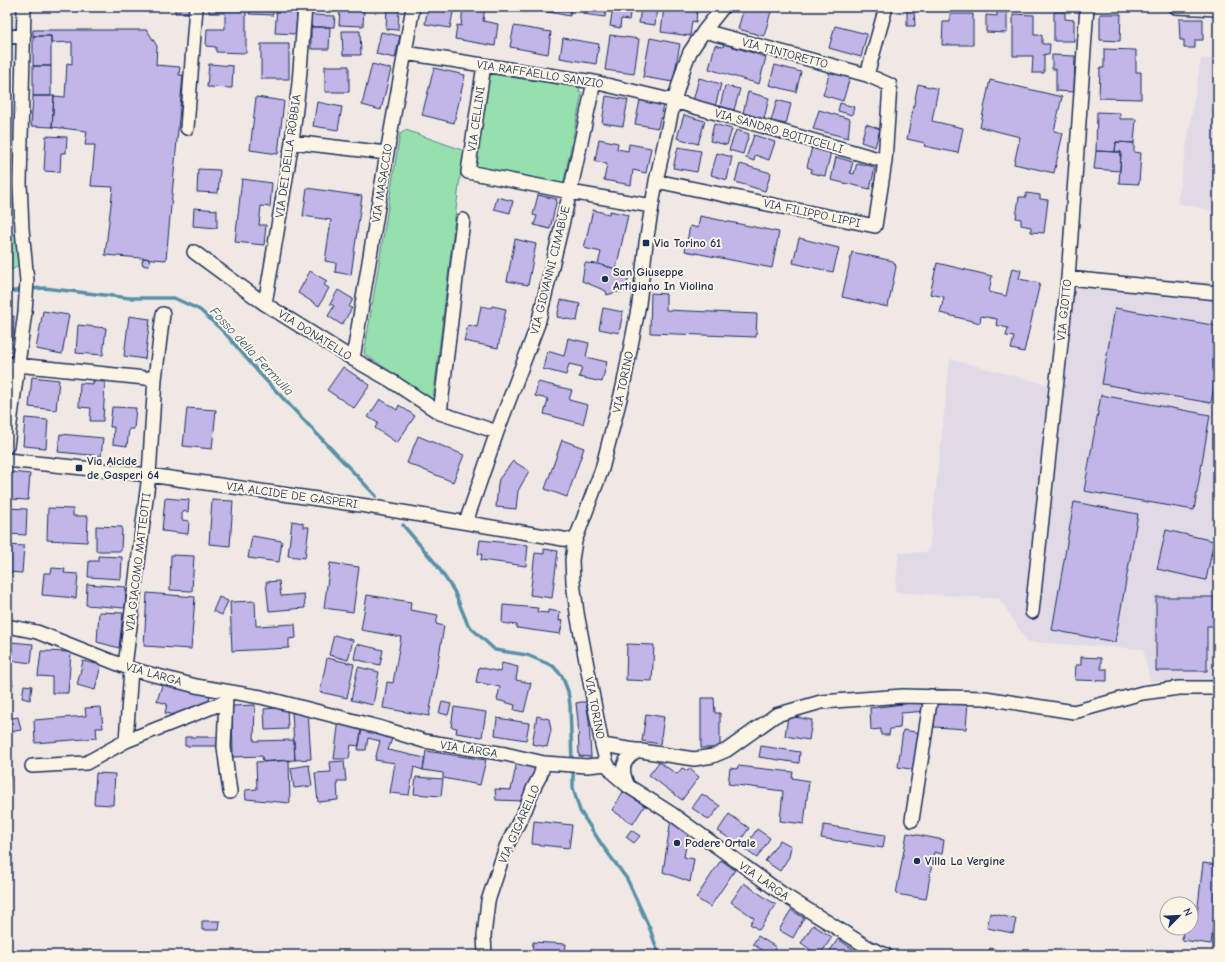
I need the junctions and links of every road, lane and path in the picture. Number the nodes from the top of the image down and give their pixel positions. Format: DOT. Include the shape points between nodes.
graph roads {
  1 [pos="24,7"];
  2 [pos="196,7"];
  3 [pos="305,7"];
  4 [pos="413,7"];
  5 [pos="723,7"];
  6 [pos="886,7"];
  7 [pos="1087,7"];
  8 [pos="1176,7"];
  9 [pos="1218,9"];
  10 [pos="704,31"];
  11 [pos="24,34"];
  12 [pos="7,38"];
  13 [pos="405,53"];
  14 [pos="484,65"];
  15 [pos="867,75"];
  16 [pos="594,82"];
  17 [pos="674,101"];
  18 [pos="187,128"];
  19 [pos="292,142"];
  20 [pos="387,153"];
  21 [pos="885,161"];
  22 [pos="656,181"];
  23 [pos="570,192"];
  24 [pos="652,206"];
  25 [pos="463,220"];
  26 [pos="194,252"];
  27 [pos="1068,278"];
  28 [pos="1218,294"];
  29 [pos="265,304"];
  30 [pos="163,314"];
  31 [pos="353,359"];
  32 [pos="12,365"];
  33 [pos="155,378"];
  34 [pos="440,413"];
  35 [pos="497,432"];
  36 [pos="7,446"];
  37 [pos="7,460"];
  38 [pos="148,475"];
  39 [pos="466,522"];
  40 [pos="575,541"];
  41 [pos="1032,612"];
  42 [pos="7,626"];
  43 [pos="128,667"];
  44 [pos="1218,688"];
  45 [pos="226,696"];
  46 [pos="931,696"];
  47 [pos="126,741"];
  48 [pos="602,745"];
  49 [pos="639,750"];
  50 [pos="544,763"];
  51 [pos="607,764"];
  52 [pos="32,766"];
  53 [pos="628,786"];
  54 [pos="230,792"];
  55 [pos="912,820"];
  56 [pos="883,954"];
  57 [pos="485,955"];
  1 -- 11 [label="street"];
  2 -- 18 [label="street"];
  3 -- 19 [label="street, VIA DEI DELLA ROBBIA"];
  4 -- 13 [label="street, VIA MASACCIO"];
  5 -- 10 [label="street, VIA TORINO"];
  6 -- 15 [label="street"];
  7 -- 27 [label="street, VIA GIOTTO"];
  8 -- 9 [label="street"];
  10 -- 15 [label="street, VIA TINTORETTO"];
  10 -- 17 [label="street, VIA TORINO" via="690,52"];
  11 -- 12 [label="street"];
  11 -- 32 [label="street" via="20,183 27,281 25,312"];
  13 -- 14 [label="street, VIA RAFFAELLO SANZIO"];
  13 -- 20 [label="street, VIA MASACCIO"];
  14 -- 16 [label="street, VIA RAFFAELLO SANZIO"];
  14 -- 23 [label="street, VIA CELLINI" via="468,172"];
  15 -- 21 [label="street, VIA FILIPPO LIPPI" via="890,85"];
  16 -- 17 [label="street, VIA RAFFAELLO SANZIO"];
  16 -- 23 [label="street, VIA GIOVANNI CIMABUE"];
  17 -- 21 [label="street, VIA SANDRO BOTTICELLI"];
  17 -- 22 [label="street, VIA TORINO"];
  19 -- 20 [label="street"];
  19 -- 29 [label="street, VIA DEI DELLA ROBBIA"];
  20 -- 31 [label="street, VIA MASACCIO"];
  21 -- 22 [label="street, VIA FILIPPO LIPPI" via="875,226"];
  22 -- 24 [label="street, VIA TORINO"];
  23 -- 24 [label="street"];
  23 -- 35 [label="street, VIA GIOVANNI CIMABUE" via="538,324"];
  24 -- 40 [label="street, VIA TORINO" via="639,304 623,387 602,469"];
  25 -- 34 [label="street"];
  26 -- 29 [label="street, VIA DONATELLO"];
  27 -- 28 [label="street"];
  27 -- 41 [label="street, VIA GIOTTO"];
  29 -- 31 [label="street, VIA DONATELLO"];
  30 -- 33 [label="street, VIA GIACOMO MATTEOTTI"];
  31 -- 34 [label="street, VIA DONATELLO"];
  32 -- 33 [label="street"];
  32 -- 36 [label="street"];
  33 -- 38 [label="street, VIA GIACOMO MATTEOTTI"];
  34 -- 35 [label="street, VIA DONATELLO"];
  35 -- 39 [label="street, VIA GIOVANNI CIMABUE"];
  37 -- 38 [label="street, VIA ALCIDE DE GASPERI"];
  38 -- 39 [label="street, VIA ALCIDE DE GASPERI"];
  38 -- 43 [label="street, VIA GIACOMO MATTEOTTI"];
  39 -- 40 [label="street, VIA ALCIDE DE GASPERI"];
  40 -- 48 [label="street, VIA TORINO" via="572,560 577,613"];
  42 -- 43 [label="street, VIA LARGA" via="37,632"];
  43 -- 45 [label="street, VIA LARGA"];
  43 -- 47 [label="street, VIA GIACOMO MATTEOTTI"];
  44 -- 46 [label="street" via="1179,688 1142,693 1074,712 985,698"];
  45 -- 47 [label="street"];
  45 -- 50 [label="street, VIA LARGA" via="261,697 424,741"];
  45 -- 54 [label="street" via="224,747"];
  46 -- 49 [label="street" via="821,702 776,715 727,750 713,756 694,759"];
  46 -- 55 [label="street"];
  47 -- 52 [label="street" via="86,762"];
  48 -- 49 [label="street"];
  48 -- 51 [label="street, VIA TORINO"];
  49 -- 53 [label="street" via="630,755 623,770"];
  50 -- 51 [label="street, VIA LARGA" via="584,766"];
  50 -- 57 [label="street, VIA GIGARELLO" via="526,808 506,847 488,901 484,936"];
  51 -- 53 [label="street, VIA LARGA"];
  53 -- 56 [label="street, VIA LARGA" via="672,814 784,896"];
}
